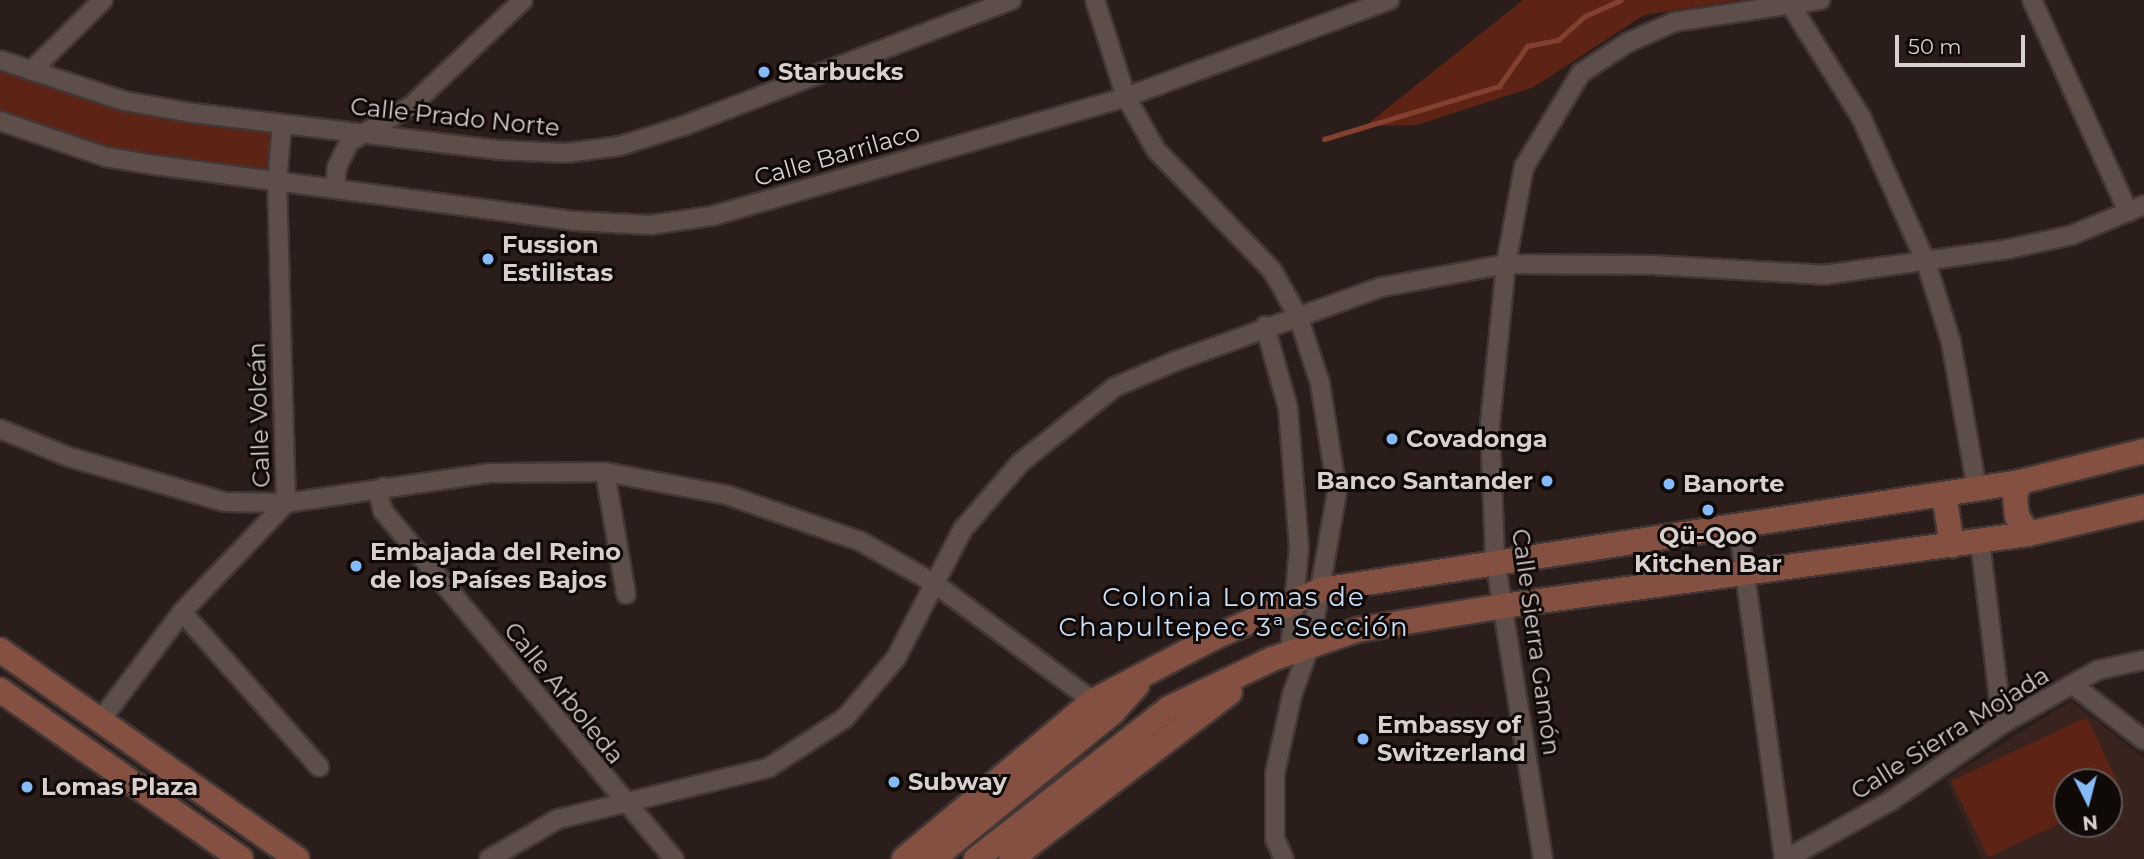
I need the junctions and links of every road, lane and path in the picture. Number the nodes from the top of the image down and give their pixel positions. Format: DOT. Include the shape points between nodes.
graph roads {
  1 [pos="103,0"];
  2 [pos="523,0"];
  3 [pos="1012,0"];
  4 [pos="1095,0"];
  5 [pos="1390,0"];
  6 [pos="1820,0"];
  7 [pos="2032,0"];
  8 [pos="1790,5"];
  9 [pos="0,60"];
  10 [pos="31,71"];
  11 [pos="1126,97"];
  12 [pos="0,121"];
  13 [pos="282,124"];
  14 [pos="366,132"];
  15 [pos="277,182"];
  16 [pos="335,188"];
  17 [pos="2136,209"];
  18 [pos="1926,262"];
  19 [pos="1506,264"];
  20 [pos="1298,316"];
  21 [pos="1265,326"];
  22 [pos="0,429"];
  23 [pos="2144,451"];
  24 [pos="605,472"];
  25 [pos="2020,482"];
  26 [pos="384,487"];
  27 [pos="1977,489"];
  28 [pos="1944,494"];
  29 [pos="286,503"];
  30 [pos="2144,507"];
  31 [pos="1738,523"];
  32 [pos="2028,534"];
  33 [pos="1980,541"];
  34 [pos="1952,545"];
  35 [pos="1495,561"];
  36 [pos="1744,572"];
  37 [pos="934,583"];
  38 [pos="1321,590"];
  39 [pos="626,594"];
  40 [pos="1291,601"];
  41 [pos="1503,606"];
  42 [pos="182,612"];
  43 [pos="0,650"];
  44 [pos="1291,652"];
  45 [pos="2144,660"];
  46 [pos="1148,674"];
  47 [pos="2073,685"];
  48 [pos="53,686"];
  49 [pos="0,690"];
  50 [pos="1093,701"];
  51 [pos="36,715"];
  52 [pos="100,721"];
  53 [pos="2002,724"];
  54 [pos="2144,740"];
  55 [pos="319,767"];
  56 [pos="621,801"];
  57 [pos="241,859"];
  58 [pos="297,859"];
  59 [pos="489,859"];
  60 [pos="674,859"];
  61 [pos="904,859"];
  62 [pos="933,859"];
  63 [pos="976,859"];
  64 [pos="1011,859"];
  65 [pos="1284,859"];
  66 [pos="1543,859"];
  67 [pos="1785,859"];
  1 -- 10 [label="street"];
  2 -- 14 [label="street" via="411,106"];
  3 -- 14 [label="street, Calle Prado Norte" via="620,146 566,153 498,150"];
  4 -- 11 [label="street"];
  5 -- 11 [label="street, Calle Barrilaco"];
  6 -- 8 [label="street, Calle Sierra Gamón"];
  7 -- 17 [label="street"];
  8 -- 18 [label="street" via="1861,117"];
  8 -- 19 [label="street, Calle Sierra Gamón" via="1674,22 1627,43 1581,73 1524,167"];
  9 -- 10 [label="street, Calle Prado Norte"];
  10 -- 13 [label="street, Calle Prado Norte" via="124,101"];
  11 -- 16 [label="street, Calle Barrilaco" via="712,216 650,225 575,221"];
  11 -- 20 [label="street" via="1156,150 1272,270"];
  12 -- 15 [label="street" via="106,157"];
  13 -- 14 [label="street, Calle Prado Norte"];
  13 -- 15 [label="street, Calle Volcán"];
  14 -- 16 [label="street" via="349,142 342,153"];
  15 -- 16 [label="street, Calle Barrilaco"];
  15 -- 29 [label="street, Calle Volcán"];
  17 -- 18 [label="street" via="2073,235"];
  18 -- 19 [label="street" via="1824,275 1653,265"];
  18 -- 27 [label="street" via="1951,342"];
  19 -- 20 [label="street" via="1382,286"];
  19 -- 35 [label="street, Calle Sierra Gamón" via="1490,424"];
  20 -- 21 [label="street"];
  20 -- 38 [label="street" via="1320,383 1337,492"];
  21 -- 37 [label="street" via="1115,387 1020,463 962,529"];
  21 -- 40 [label="street" via="1289,420 1299,547"];
  22 -- 29 [label="street" via="69,457 225,502"];
  23 -- 25 [label="main road"];
  24 -- 26 [label="street" via="489,473"];
  24 -- 37 [label="street" via="727,495 860,541"];
  24 -- 39 [label="street"];
  25 -- 27 [label="main road"];
  25 -- 32 [label="main road" via="2015,495 2017,516"];
  26 -- 29 [label="street"];
  26 -- 56 [label="street, Calle Arboleda" via="379,496 383,511"];
  27 -- 28 [label="main road"];
  28 -- 31 [label="main road"];
  28 -- 34 [label="main road"];
  29 -- 42 [label="street, Calle Volcán"];
  30 -- 32 [label="main road"];
  31 -- 35 [label="main road"];
  31 -- 36 [label="street"];
  32 -- 33 [label="main road"];
  33 -- 34 [label="main road"];
  33 -- 53 [label="street"];
  34 -- 36 [label="main road"];
  35 -- 38 [label="main road"];
  35 -- 41 [label="street, Calle Sierra Gamón"];
  36 -- 41 [label="main road"];
  36 -- 67 [label="street"];
  37 -- 50 [label="street"];
  37 -- 56 [label="street" via="895,658 845,718 768,768 692,790"];
  38 -- 40 [label="main road"];
  38 -- 44 [label="street"];
  40 -- 44 [label="street"];
  40 -- 46 [label="main road"];
  41 -- 44 [label="main road" via="1357,630"];
  41 -- 66 [label="street, Calle Sierra Gamón"];
  42 -- 52 [label="street, Calle Volcán"];
  42 -- 55 [label="street"];
  43 -- 48 [label="main road"];
  44 -- 63 [label="main road" via="1169,708"];
  44 -- 64 [label="main road"];
  44 -- 65 [label="street" via="1292,695 1275,773 1275,839"];
  45 -- 47 [label="street, Calle Sierra Mojada" via="2098,670"];
  46 -- 50 [label="main road"];
  46 -- 62 [label="main road" via="1113,712"];
  47 -- 53 [label="street, Calle Sierra Mojada"];
  47 -- 54 [label="street"];
  48 -- 51 [label="main road"];
  48 -- 52 [label="main road"];
  49 -- 51 [label="main road"];
  50 -- 61 [label="main road"];
  51 -- 57 [label="main road"];
  52 -- 58 [label="main road"];
  53 -- 67 [label="street, Calle Sierra Mojada" via="1892,800"];
  56 -- 59 [label="street" via="558,819"];
  56 -- 60 [label="street, Calle Arboleda"];
}
